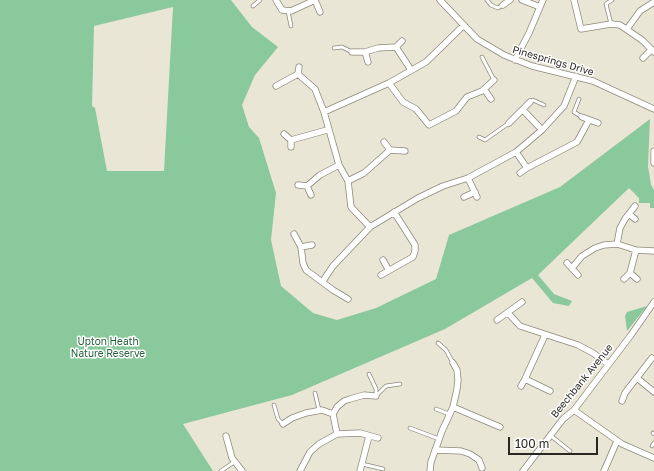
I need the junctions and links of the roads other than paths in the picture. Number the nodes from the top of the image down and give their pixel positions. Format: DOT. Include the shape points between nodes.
graph roads {
  1 [pos="260,0"];
  2 [pos="276,0"];
  3 [pos="315,0"];
  4 [pos="440,0"];
  5 [pos="487,0"];
  6 [pos="510,0"];
  7 [pos="522,0"];
  8 [pos="543,0"];
  9 [pos="574,0"];
  10 [pos="612,0"];
  11 [pos="654,1"];
  12 [pos="503,4"];
  13 [pos="253,6"];
  14 [pos="540,7"];
  15 [pos="288,11"];
  16 [pos="320,12"];
  17 [pos="611,24"];
  18 [pos="464,25"];
  19 [pos="291,26"];
  20 [pos="628,29"];
  21 [pos="402,41"];
  22 [pos="396,47"];
  23 [pos="334,48"];
  24 [pos="652,51"];
  25 [pos="352,52"];
  26 [pos="365,52"];
  27 [pos="482,57"];
  28 [pos="643,58"];
  29 [pos="515,60"];
  30 [pos="368,62"];
  31 [pos="299,67"];
  32 [pos="410,70"];
  33 [pos="298,74"];
  34 [pos="576,76"];
  35 [pos="494,80"];
  36 [pos="388,83"];
  37 [pos="276,86"];
  38 [pos="484,89"];
  39 [pos="491,99"];
  40 [pos="579,99"];
  41 [pos="530,102"];
  42 [pos="544,105"];
  43 [pos="654,108"];
  44 [pos="523,110"];
  45 [pos="324,112"];
  46 [pos="582,117"];
  47 [pos="589,120"];
  48 [pos="509,123"];
  49 [pos="598,124"];
  50 [pos="327,130"];
  51 [pos="542,130"];
  52 [pos="284,134"];
  53 [pos="479,137"];
  54 [pos="384,142"];
  55 [pos="390,150"];
  56 [pos="405,151"];
  57 [pos="654,151"];
  58 [pos="516,152"];
  59 [pos="654,163"];
  60 [pos="339,165"];
  61 [pos="527,168"];
  62 [pos="520,173"];
  63 [pos="468,178"];
  64 [pos="348,181"];
  65 [pos="298,185"];
  66 [pos="306,186"];
  67 [pos="311,195"];
  68 [pos="464,197"];
  69 [pos="635,206"];
  70 [pos="394,212"];
  71 [pos="629,214"];
  72 [pos="635,219"];
  73 [pos="370,227"];
  74 [pos="294,234"];
  75 [pos="617,244"];
  76 [pos="312,245"];
  77 [pos="301,247"];
  78 [pos="636,250"];
  79 [pos="654,251"];
  80 [pos="383,260"];
  81 [pos="567,263"];
  82 [pos="572,268"];
  83 [pos="388,269"];
  84 [pos="630,273"];
  85 [pos="381,275"];
  86 [pos="578,275"];
  87 [pos="624,279"];
  88 [pos="637,279"];
  89 [pos="323,281"];
  90 [pos="348,299"];
  91 [pos="522,302"];
  92 [pos="654,302"];
  93 [pos="508,313"];
  94 [pos="497,320"];
  95 [pos="545,335"];
  96 [pos="438,343"];
  97 [pos="652,358"];
  98 [pos="453,363"];
  99 [pos="608,364"];
  100 [pos="464,366"];
  101 [pos="457,370"];
  102 [pos="369,374"];
  103 [pos="637,378"];
  104 [pos="525,379"];
  105 [pos="400,384"];
  106 [pos="521,386"];
  107 [pos="550,391"];
  108 [pos="654,392"];
  109 [pos="315,393"];
  110 [pos="376,396"];
  111 [pos="622,401"];
  112 [pos="274,405"];
  113 [pos="453,407"];
  114 [pos="436,409"];
  115 [pos="574,410"];
  116 [pos="319,411"];
  117 [pos="333,414"];
  118 [pos="449,414"];
  119 [pos="283,424"];
  120 [pos="500,427"];
  121 [pos="410,428"];
  122 [pos="338,434"];
  123 [pos="226,436"];
  124 [pos="369,436"];
  125 [pos="551,436"];
  126 [pos="378,438"];
  127 [pos="439,439"];
  128 [pos="617,442"];
  129 [pos="435,450"];
  130 [pos="570,451"];
  131 [pos="654,458"];
  132 [pos="234,462"];
  133 [pos="362,464"];
  134 [pos="482,468"];
  135 [pos="383,469"];
  136 [pos="221,471"];
  137 [pos="242,471"];
  138 [pos="300,471"];
  139 [pos="360,471"];
  140 [pos="430,471"];
  141 [pos="523,471"];
  142 [pos="604,471"];
  1 -- 13 [label="lane"];
  2 -- 15 [label="street" via="282,10"];
  3 -- 15 [label="street"];
  3 -- 16 [label="street"];
  4 -- 18 [label="street, Pinesprings Drive"];
  5 -- 12 [label="lane" via="498,8"];
  6 -- 12 [label="street"];
  7 -- 14 [label="street"];
  8 -- 14 [label="street"];
  9 -- 17 [label="street" via="581,31"];
  10 -- 17 [label="lane" via="606,4"];
  11 -- 20 [label="street" via="640,11"];
  14 -- 29 [label="street"];
  15 -- 19 [label="lane"];
  17 -- 20 [label="street"];
  18 -- 29 [label="street, Pinesprings Drive" via="477,39"];
  18 -- 32 [label="street" via="426,62"];
  20 -- 24 [label="street"];
  21 -- 22 [label="street"];
  22 -- 26 [label="street"];
  22 -- 32 [label="street"];
  23 -- 25 [label="lane" via="342,47"];
  24 -- 28 [label="street"];
  25 -- 26 [label="street"];
  26 -- 30 [label="street"];
  27 -- 35 [label="lane"];
  29 -- 34 [label="street, Pinesprings Drive"];
  31 -- 33 [label="street"];
  32 -- 36 [label="street"];
  33 -- 37 [label="street"];
  33 -- 45 [label="street" via="315,89"];
  34 -- 43 [label="street, Pinesprings Drive"];
  34 -- 51 [label="street" via="564,106"];
  35 -- 38 [label="street"];
  36 -- 38 [label="street" via="403,102 416,109 429,128 456,111 468,97"];
  36 -- 45 [label="street"];
  38 -- 39 [label="street"];
  40 -- 46 [label="lane" via="574,112"];
  41 -- 42 [label="lane" via="533,100"];
  41 -- 44 [label="street"];
  44 -- 48 [label="street"];
  44 -- 51 [label="street"];
  45 -- 50 [label="street"];
  46 -- 47 [label="street"];
  47 -- 49 [label="street"];
  47 -- 61 [label="street" via="577,142"];
  48 -- 53 [label="lane" via="485,140"];
  50 -- 52 [label="street" via="291,143"];
  50 -- 60 [label="street"];
  51 -- 58 [label="street"];
  54 -- 55 [label="street"];
  55 -- 56 [label="street"];
  55 -- 64 [label="street" via="364,173"];
  57 -- 59 [label="street"];
  58 -- 61 [label="street"];
  58 -- 63 [label="street"];
  60 -- 64 [label="street"];
  60 -- 66 [label="street"];
  61 -- 62 [label="street"];
  63 -- 68 [label="street" via="476,194"];
  63 -- 70 [label="street" via="443,186"];
  64 -- 73 [label="street" via="351,207"];
  65 -- 66 [label="street"];
  66 -- 67 [label="street"];
  69 -- 71 [label="street"];
  70 -- 73 [label="street"];
  70 -- 83 [label="street" via="415,245 415,251 412,257"];
  71 -- 72 [label="street"];
  71 -- 75 [label="street" via="620,228"];
  73 -- 89 [label="street" via="333,266"];
  74 -- 77 [label="street"];
  75 -- 78 [label="street"];
  75 -- 82 [label="street" via="595,248 582,256"];
  76 -- 77 [label="street"];
  77 -- 89 [label="street" via="306,270"];
  78 -- 79 [label="street"];
  78 -- 84 [label="street"];
  80 -- 83 [label="street"];
  81 -- 82 [label="street"];
  82 -- 86 [label="street"];
  83 -- 85 [label="street"];
  84 -- 87 [label="street"];
  84 -- 88 [label="street"];
  89 -- 90 [label="street"];
  91 -- 93 [label="street"];
  92 -- 99 [label="street, Beechbank Avenue"];
  93 -- 94 [label="street"];
  93 -- 95 [label="street" via="520,326"];
  95 -- 99 [label="street" via="578,345"];
  95 -- 104 [label="street"];
  96 -- 98 [label="lane" via="446,350"];
  97 -- 103 [label="street"];
  98 -- 101 [label="street"];
  99 -- 115 [label="street, Beechbank Avenue"];
  100 -- 101 [label="street"];
  101 -- 113 [label="street" via="458,380"];
  102 -- 110 [label="lane" via="376,389"];
  103 -- 108 [label="street"];
  103 -- 111 [label="street"];
  104 -- 106 [label="street"];
  104 -- 107 [label="street"];
  105 -- 110 [label="lane" via="386,386"];
  109 -- 116 [label="lane"];
  110 -- 117 [label="street" via="364,395 344,401"];
  112 -- 119 [label="lane" via="278,419"];
  113 -- 118 [label="street"];
  113 -- 120 [label="street"];
  114 -- 118 [label="lane"];
  115 -- 125 [label="street, Beechbank Avenue" via="563,419"];
  115 -- 128 [label="street"];
  116 -- 117 [label="street"];
  116 -- 119 [label="street" via="292,418"];
  117 -- 122 [label="street"];
  118 -- 127 [label="street"];
  121 -- 127 [label="lane"];
  122 -- 124 [label="street"];
  122 -- 138 [label="street" via="310,452"];
  123 -- 132 [label="street"];
  124 -- 126 [label="street"];
  124 -- 133 [label="street"];
  125 -- 130 [label="lane"];
  125 -- 141 [label="street, Beechbank Avenue"];
  127 -- 129 [label="street"];
  128 -- 131 [label="street"];
  128 -- 142 [label="street"];
  129 -- 134 [label="street" via="470,454 478,460"];
  129 -- 140 [label="street"];
  132 -- 136 [label="lane"];
  132 -- 137 [label="street"];
  133 -- 135 [label="lane"];
  133 -- 139 [label="street"];
}
